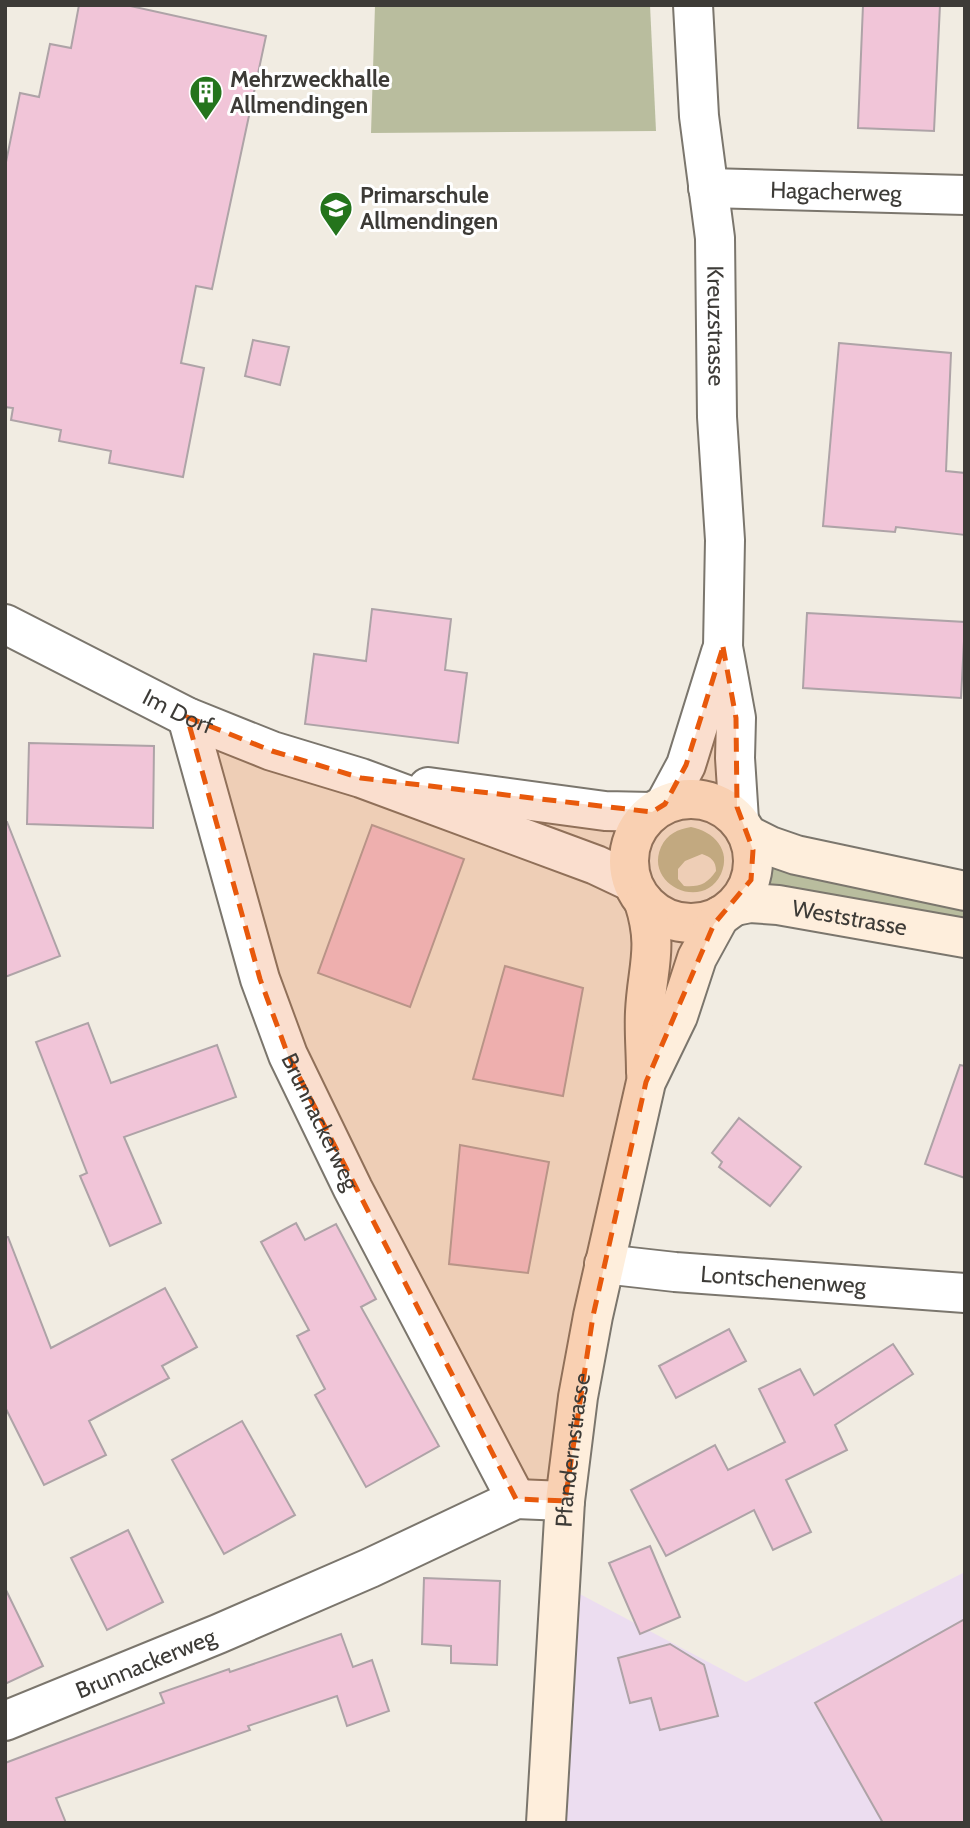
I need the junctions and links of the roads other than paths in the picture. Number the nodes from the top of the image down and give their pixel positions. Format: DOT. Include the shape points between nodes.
graph roads {
  1 [pos="693,5"];
  2 [pos="708,188"];
  3 [pos="965,195"];
  4 [pos="5,624"];
  5 [pos="723,646"];
  6 [pos="187,717"];
  7 [pos="361,778"];
  8 [pos="658,808"];
  9 [pos="743,828"];
  10 [pos="965,891"];
  11 [pos="638,892"];
  12 [pos="727,911"];
  13 [pos="965,938"];
  14 [pos="646,1082"];
  15 [pos="604,1264"];
  16 [pos="965,1293"];
  17 [pos="516,1499"];
  18 [pos="565,1501"];
  19 [pos="5,1721"];
  20 [pos="546,1823"];
  1 -- 2 [label="street, Kreuzstrasse"];
  2 -- 3 [label="street, Hagacherweg"];
  2 -- 5 [label="street, Kreuzstrasse" via="715,237 717,416 725,540"];
  4 -- 6 [label="street, Im Dorf"];
  5 -- 8 [label="street, Kreuzstrasse" via="686,765"];
  5 -- 9 [label="street, Kreuzstrasse" via="736,718 735,770"];
  6 -- 7 [label="street, Im Dorf" via="272,751"];
  6 -- 17 [label="street, Brunnackerweg" via="260,979 288,1055 347,1178"];
  7 -- 8 [label="street, Im Dorf" via="605,811"];
  7 -- 11 [label="street, Im Dorf" via="596,865"];
  8 -- 9 [label="main road" via="680,799 712,802"];
  8 -- 11 [label="main road" via="639,826 630,844 628,863"];
  9 -- 10 [label="main road, Weststrasse" via="770,846 796,855"];
  9 -- 12 [label="main road" via="752,850 752,872 744,893"];
  11 -- 12 [label="main road" via="666,918 679,922 693,923"];
  11 -- 14 [label="main road, Pfandernstrasse" via="651,927"];
  12 -- 13 [label="main road, Weststrasse" via="750,903 778,905"];
  12 -- 14 [label="main road, Pfandernstrasse" via="697,958 678,1016"];
  14 -- 15 [label="main road, Pfandernstrasse"];
  15 -- 16 [label="street, Lontschenenweg"];
  15 -- 18 [label="main road, Pfandernstrasse" via="578,1397"];
  17 -- 18 [label="street, Brunnackerweg"];
  17 -- 19 [label="street, Brunnackerweg" via="244,1623"];
  18 -- 20 [label="main road, Pfandernstrasse"];
}
